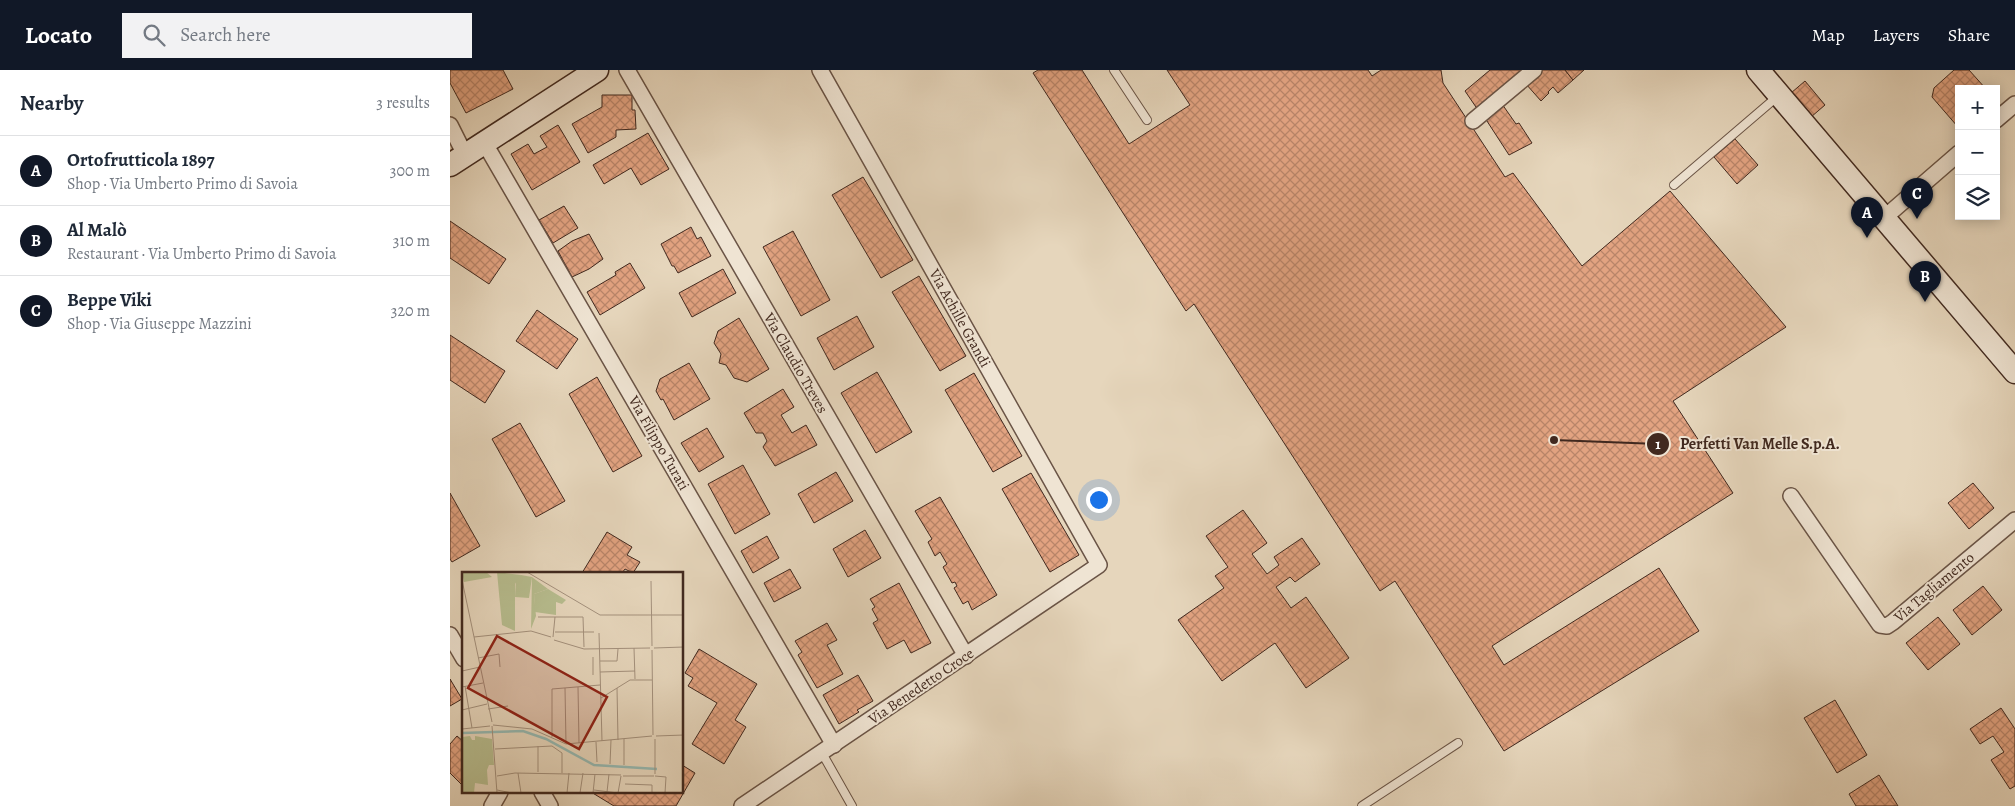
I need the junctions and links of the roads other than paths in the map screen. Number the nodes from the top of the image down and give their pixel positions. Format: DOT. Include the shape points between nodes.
graph roads {
  1 [pos="597,70"];
  2 [pos="627,70"];
  3 [pos="820,70"];
  4 [pos="1114,70"];
  5 [pos="1534,70"];
  6 [pos="1758,70"];
  7 [pos="1779,95"];
  8 [pos="2015,104"];
  9 [pos="2000,117"];
  10 [pos="1147,120"];
  11 [pos="1473,121"];
  12 [pos="450,125"];
  13 [pos="484,142"];
  14 [pos="1955,156"];
  15 [pos="457,160"];
  16 [pos="1674,185"];
  17 [pos="1884,218"];
  18 [pos="2012,364"];
  19 [pos="1791,496"];
  20 [pos="2015,520"];
  21 [pos="1099,565"];
  22 [pos="450,635"];
  23 [pos="462,656"];
  24 [pos="966,656"];
  25 [pos="1458,743"];
  26 [pos="828,749"];
  27 [pos="499,794"];
  28 [pos="543,794"];
  29 [pos="492,806"];
  30 [pos="550,806"];
  31 [pos="742,806"];
  32 [pos="852,806"];
  33 [pos="1362,806"];
  1 -- 13 [label="street"];
  2 -- 24 [label="street, Via Claudio Treves"];
  3 -- 21 [label="street, Via Achille Grandi"];
  4 -- 10 [label="lane"];
  5 -- 11 [label="street"];
  6 -- 7 [label="street"];
  7 -- 16 [label="lane"];
  7 -- 17 [label="street"];
  8 -- 9 [label="street"];
  12 -- 15 [label="street"];
  13 -- 15 [label="street"];
  13 -- 26 [label="street, Via Filippo Turati"];
  14 -- 17 [label="street"];
  17 -- 18 [label="street"];
  19 -- 20 [label="street, Via Tagliamento" via="1880,625 1887,626"];
  21 -- 24 [label="street, Via Benedetto Croce"];
  22 -- 23 [label="street"];
  24 -- 26 [label="street, Via Benedetto Croce"];
  25 -- 33 [label="lane"];
  26 -- 31 [label="street, Via Benedetto Croce"];
  26 -- 32 [label="lane"];
  27 -- 29 [label="street"];
  28 -- 30 [label="street"];
}
